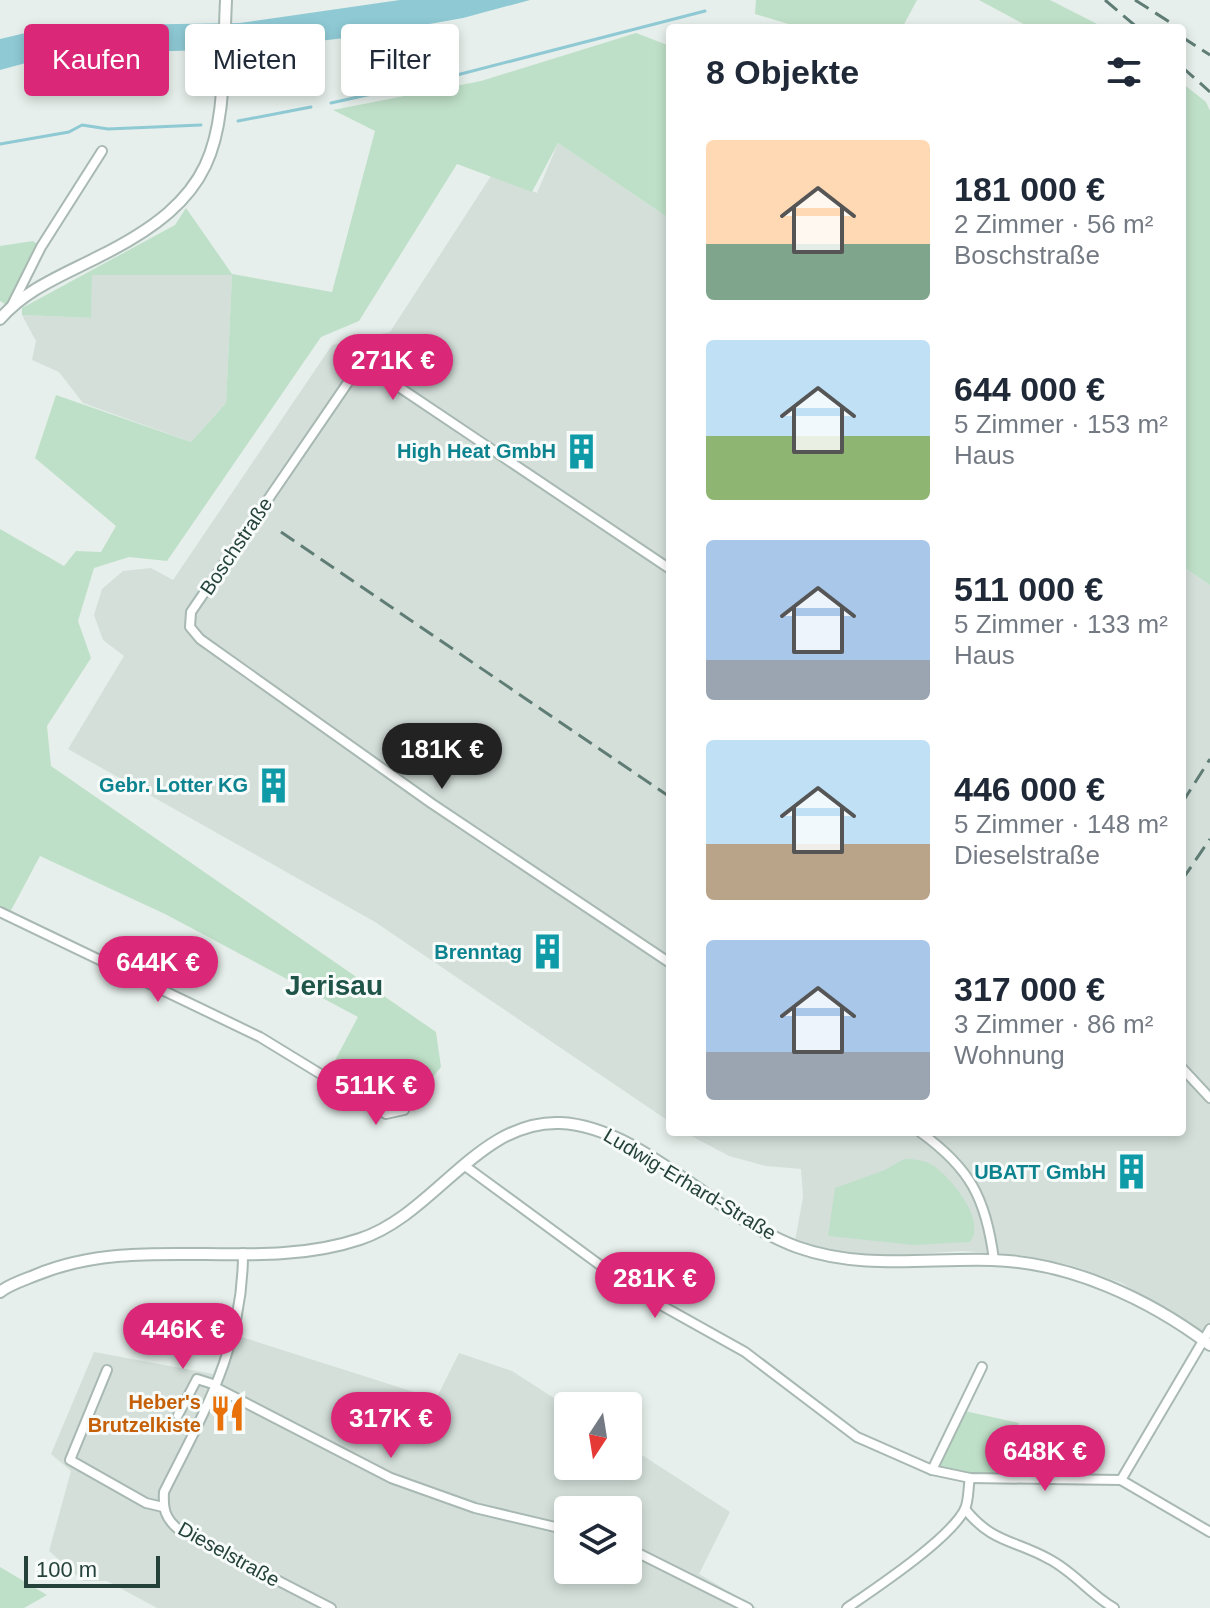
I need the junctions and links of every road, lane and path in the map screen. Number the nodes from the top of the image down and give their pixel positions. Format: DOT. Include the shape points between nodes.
graph roads {
  1 [pos="226,0"];
  2 [pos="102,151"];
  3 [pos="10,307"];
  4 [pos="0,319"];
  5 [pos="666,566"];
  6 [pos="0,912"];
  7 [pos="666,960"];
  8 [pos="1186,1072"];
  9 [pos="1210,1098"];
  10 [pos="404,1110"];
  11 [pos="926,1136"];
  12 [pos="465,1166"];
  13 [pos="243,1253"];
  14 [pos="994,1260"];
  15 [pos="0,1292"];
  16 [pos="1210,1329"];
  17 [pos="1206,1342"];
  18 [pos="982,1367"];
  19 [pos="107,1370"];
  20 [pos="215,1386"];
  21 [pos="178,1415"];
  22 [pos="932,1470"];
  23 [pos="970,1478"];
  24 [pos="1121,1480"];
  25 [pos="163,1507"];
  26 [pos="965,1509"];
  27 [pos="554,1527"];
  28 [pos="1210,1532"];
  29 [pos="642,1555"];
  30 [pos="331,1608"];
  31 [pos="748,1608"];
  32 [pos="847,1608"];
  33 [pos="1114,1608"];
  1 -- 3 [label="street" via="215,143 188,197 138,237"];
  2 -- 3 [label="street"];
  3 -- 4 [label="street"];
  5 -- 7 [label="street, Boschstraße" via="378,373 364,370 351,378 191,612 190,627 431,803"];
  6 -- 10 [label="street" via="260,1037 386,1114"];
  8 -- 9 [label="street"];
  11 -- 14 [label="street" via="953,1156 976,1188"];
  12 -- 13 [label="street, Ludwig-Erhard-Straße" via="402,1220 362,1239 322,1249"];
  12 -- 14 [label="street, Ludwig-Erhard-Straße" via="512,1131 558,1123 594,1127 793,1246 833,1258 884,1263"];
  12 -- 22 [label="street" via="634,1290 745,1352 857,1437"];
  13 -- 15 [label="street, Ludwig-Erhard-Straße" via="111,1255 58,1265"];
  13 -- 20 [label="street, Dieselstraße" via="237,1330"];
  14 -- 17 [label="street, Ludwig-Erhard-Straße" via="1068,1272 1116,1290"];
  16 -- 17 [label="street"];
  17 -- 24 [label="street"];
  18 -- 22 [label="street"];
  19 -- 25 [label="street" via="70,1460 146,1503"];
  20 -- 21 [label="street" via="197,1379"];
  20 -- 25 [label="street, Dieselstraße" via="164,1492"];
  20 -- 27 [label="street" via="391,1478 475,1508"];
  22 -- 23 [label="street"];
  23 -- 24 [label="street"];
  23 -- 26 [label="street"];
  24 -- 28 [label="street"];
  25 -- 30 [label="street, Dieselstraße" via="178,1529"];
  26 -- 32 [label="street" via="924,1552"];
  26 -- 33 [label="street" via="990,1535 1047,1557"];
  29 -- 31 [label="street"];
}
